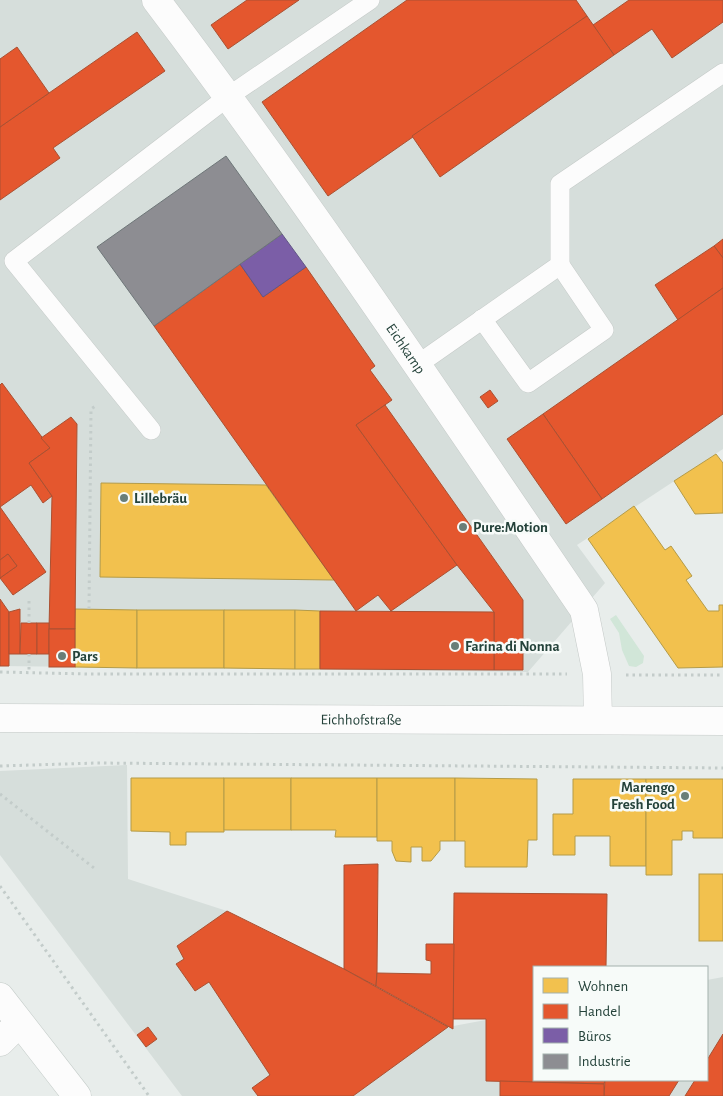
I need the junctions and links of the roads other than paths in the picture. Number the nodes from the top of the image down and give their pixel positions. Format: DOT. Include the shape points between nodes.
graph roads {
  1 [pos="156,0"];
  2 [pos="370,0"];
  3 [pos="723,73"];
  4 [pos="229,96"];
  5 [pos="560,265"];
  6 [pos="482,319"];
  7 [pos="417,365"];
  8 [pos="151,430"];
  9 [pos="0,718"];
  10 [pos="598,720"];
  11 [pos="723,721"];
  12 [pos="0,997"];
  13 [pos="9,1033"];
  14 [pos="77,1096"];
  1 -- 4 [label="street, Eichkamp"];
  2 -- 4 [label="lane"];
  3 -- 5 [label="lane" via="560,184"];
  4 -- 7 [label="street, Eichkamp"];
  4 -- 8 [label="lane" via="14,261"];
  5 -- 6 [label="lane"];
  5 -- 6 [label="lane" via="604,330 528,383"];
  6 -- 7 [label="lane"];
  7 -- 10 [label="street, Eichkamp" via="584,610 597,674"];
  9 -- 10 [label="street, Eichhofstraße"];
  10 -- 11 [label="street, Eichhofstraße"];
  12 -- 13 [label="street"];
  13 -- 14 [label="street"];
}
